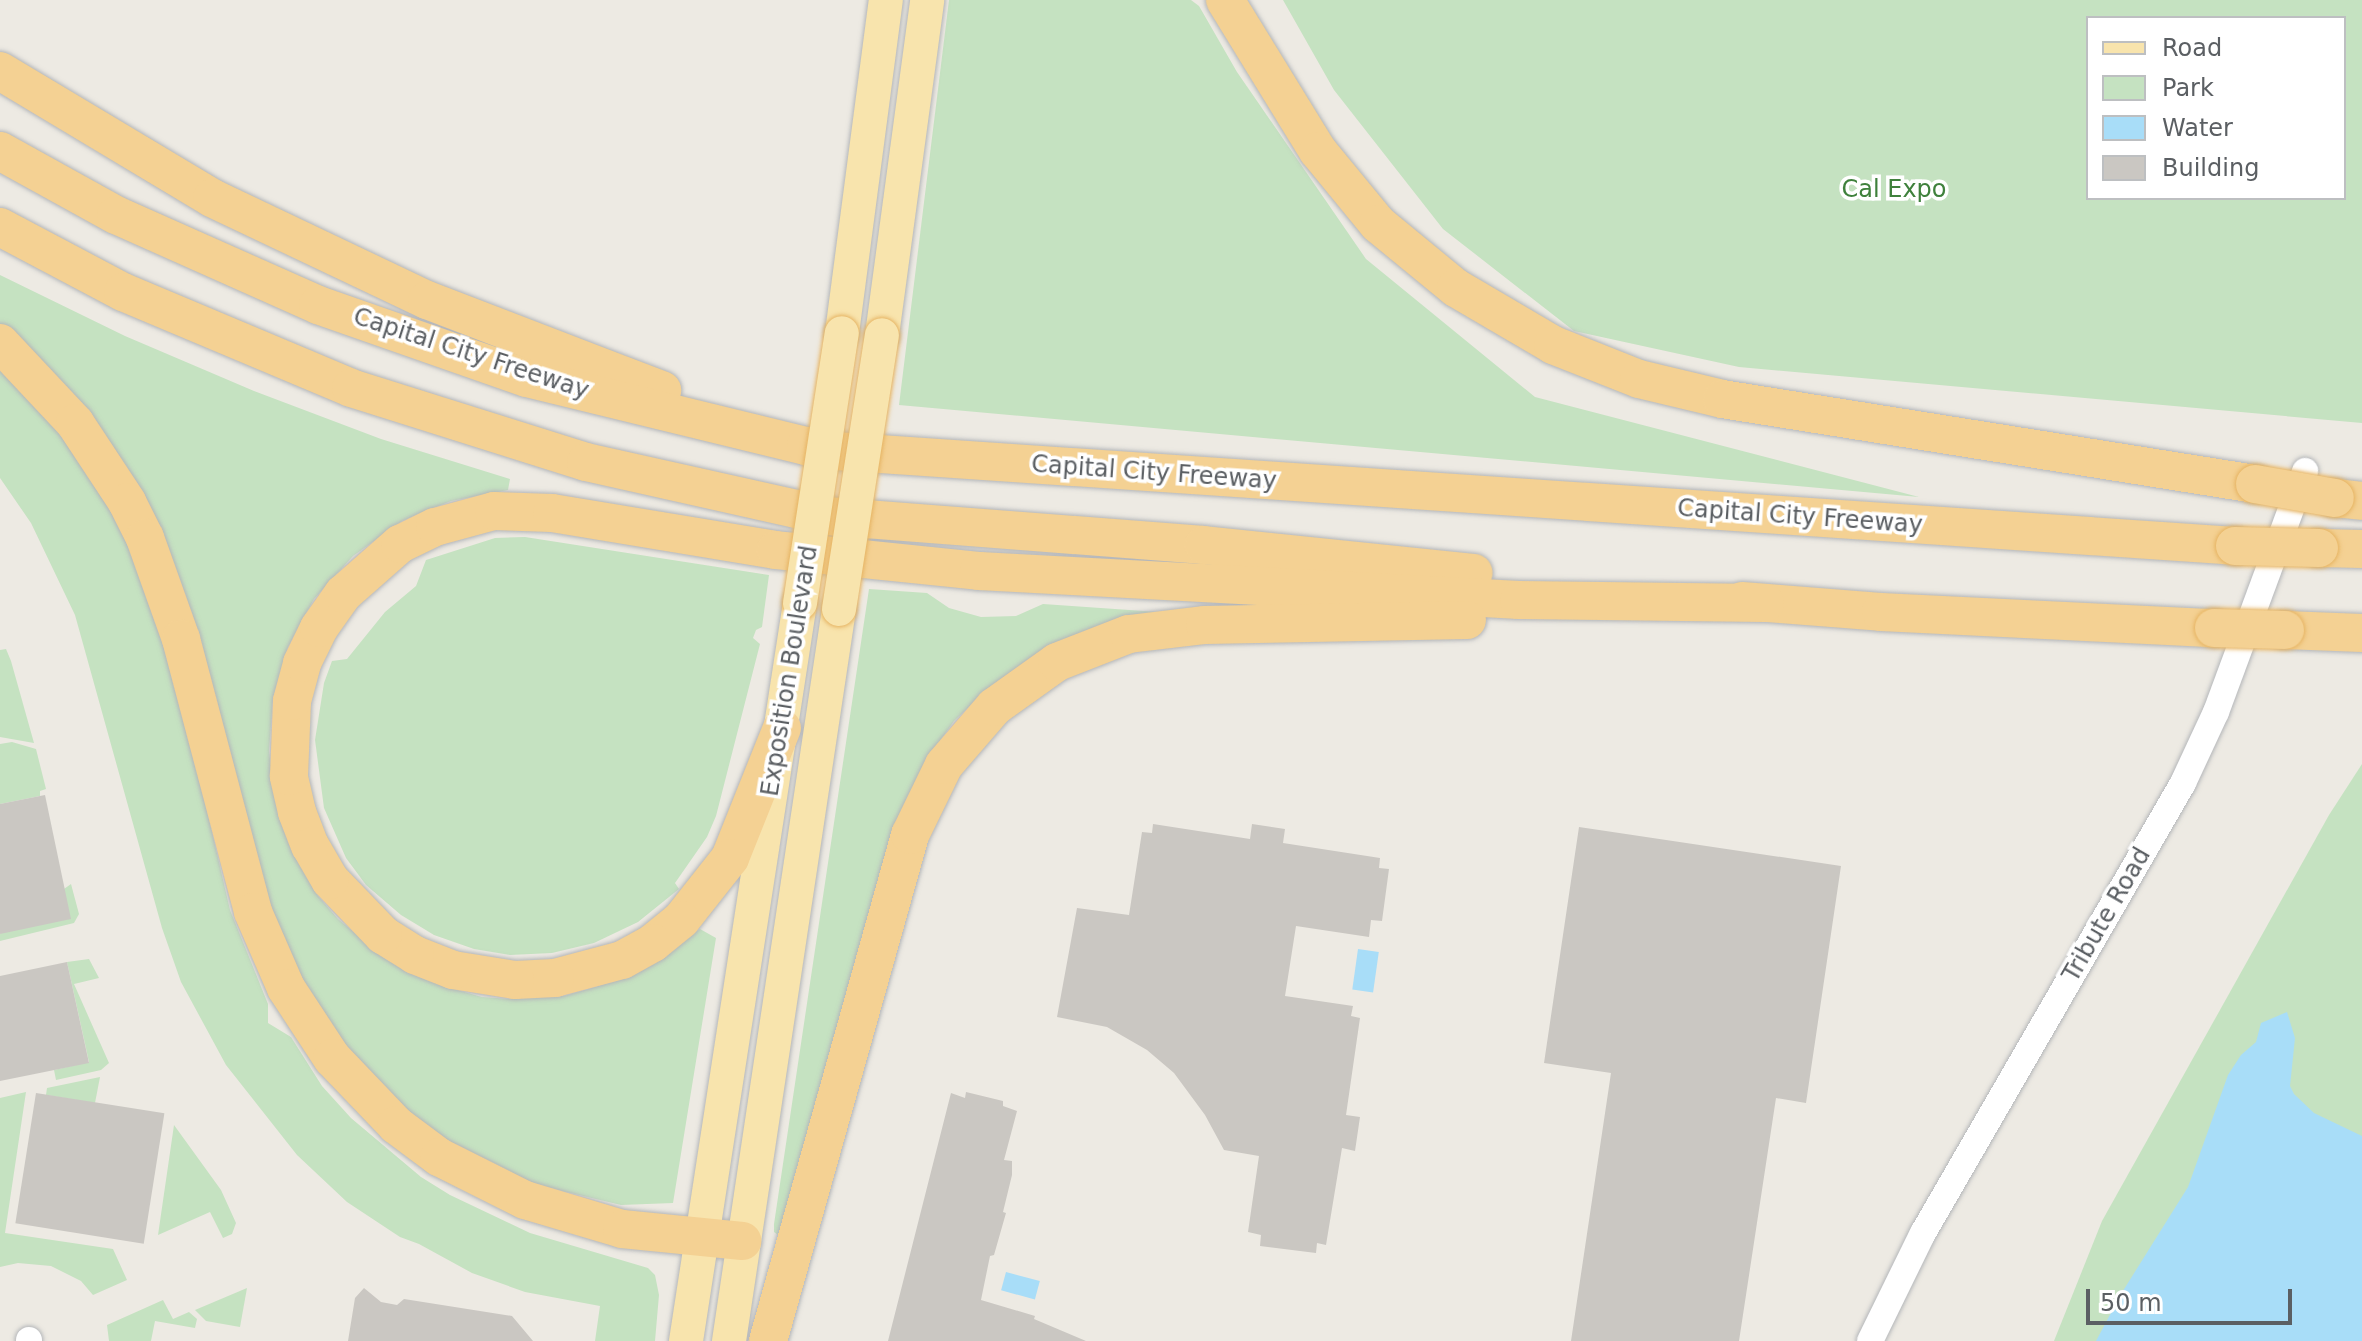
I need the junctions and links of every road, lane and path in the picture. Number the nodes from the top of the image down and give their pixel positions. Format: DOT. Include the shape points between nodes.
graph roads {
  1 [pos="886,0"];
  2 [pos="927,0"];
  3 [pos="1225,0"];
  4 [pos="0,71"];
  5 [pos="0,151"];
  6 [pos="0,227"];
  7 [pos="0,343"];
  8 [pos="806,446"];
  9 [pos="2305,471"];
  10 [pos="2348,499"];
  11 [pos="2362,549"];
  12 [pos="1765,603"];
  13 [pos="1881,612"];
  14 [pos="2362,633"];
  15 [pos="782,728"];
  16 [pos="702,1238"];
  17 [pos="742,1241"];
  18 [pos="686,1341"];
  19 [pos="729,1341"];
  20 [pos="768,1341"];
  21 [pos="1870,1341"];
  1 -- 15 [label="main road, Exposition Boulevard, bridge"];
  2 -- 17 [label="main road, Exposition Boulevard, bridge" via="882,335"];
  3 -- 10 [label="highway, bridge" via="1318,151 1378,224 1456,288 1553,345 1639,379 1722,399"];
  4 -- 8 [label="highway" via="212,198 427,300"];
  5 -- 8 [label="highway, Capital City Freeway" via="116,215 318,305 527,378"];
  6 -- 12 [label="highway" via="123,292 351,388 586,462 827,516 1204,545"];
  7 -- 16 [label="highway" via="75,423 145,538 181,639 253,912 286,988 332,1058 396,1125 480,1180 525,1200 622,1229"];
  8 -- 11 [label="highway, Capital City Freeway, bridge" via="2235,546"];
  9 -- 21 [label="street, Tribute Road" via="2216,712 2183,783 1923,1233"];
  12 -- 13 [label="highway"];
  12 -- 15 [label="highway" via="1519,600 964,570 776,550 552,513 494,511 435,527 400,544 343,594 302,663 292,701 289,776 310,846 330,880 383,935 453,970 486,978 555,978 622,960 681,920 730,858"];
  13 -- 14 [label="highway, bridge"];
  13 -- 20 [label="highway" via="1205,625 1129,634 1057,662 1028,680 994,707 944,765 910,835"];
  15 -- 16 [label="main road, Exposition Boulevard"];
  16 -- 17 [label="highway"];
  16 -- 18 [label="main road, Exposition Boulevard"];
  17 -- 19 [label="main road, Exposition Boulevard"];
}
